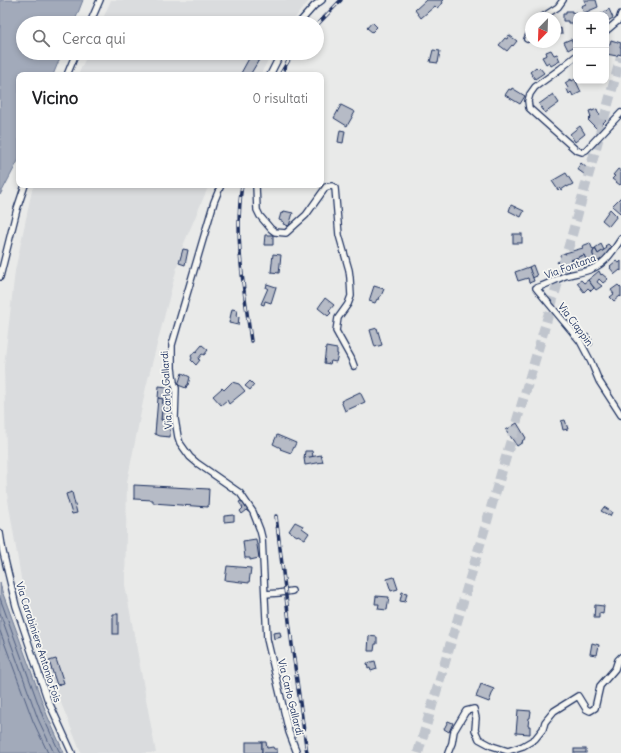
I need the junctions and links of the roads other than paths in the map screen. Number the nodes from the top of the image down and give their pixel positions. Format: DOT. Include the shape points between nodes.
graph roads {
  1 [pos="100,0"];
  2 [pos="322,0"];
  3 [pos="563,0"];
  4 [pos="550,12"];
  5 [pos="621,14"];
  6 [pos="93,16"];
  7 [pos="305,16"];
  8 [pos="609,28"];
  9 [pos="573,58"];
  10 [pos="73,60"];
  11 [pos="278,60"];
  12 [pos="68,72"];
  13 [pos="272,72"];
  14 [pos="621,113"];
  15 [pos="24,188"];
  16 [pos="220,188"];
  17 [pos="256,188"];
  18 [pos="621,239"];
  19 [pos="0,277"];
  20 [pos="536,288"];
  21 [pos="354,366"];
  22 [pos="621,415"];
  23 [pos="0,533"];
  24 [pos="292,591"];
  25 [pos="265,594"];
  26 [pos="621,657"];
  27 [pos="72,753"];
  28 [pos="297,753"];
  29 [pos="448,753"];
  1 -- 6 [label="street"];
  2 -- 7 [label="street"];
  3 -- 4 [label="street"];
  5 -- 8 [label="street" via="619,20"];
  9 -- 14 [label="street" via="535,87 528,101 529,108 576,150 582,152"];
  10 -- 12 [label="street"];
  11 -- 13 [label="street"];
  15 -- 19 [label="street"];
  16 -- 25 [label="street, Via Carlo Gallardi" via="172,345 178,437 190,457 240,493 253,512 262,538"];
  17 -- 21 [label="street" via="257,210 260,216 271,230 286,234 306,215 326,187 335,188 339,235 351,291 350,300 338,318 336,331"];
  18 -- 20 [label="street, Via Fontana" via="602,265"];
  20 -- 22 [label="street, Via Ciappin" via="580,341 599,381"];
  23 -- 27 [label="street, Via Carabiniere Antonio Fois" via="16,606 47,698"];
  24 -- 25 [label="street"];
  25 -- 28 [label="street, Via Carlo Gallardi" via="268,639 289,732"];
  26 -- 29 [label="street" via="615,669 600,686 595,708 590,711 578,696 554,711 535,739 508,752 479,739 475,730 474,709 466,711 454,731"];
}
